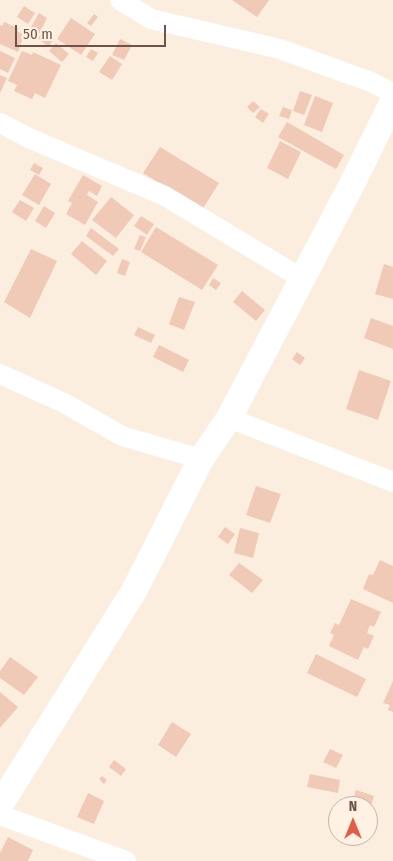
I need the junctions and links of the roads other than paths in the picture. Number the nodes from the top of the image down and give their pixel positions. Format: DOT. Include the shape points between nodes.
graph roads {
  1 [pos="120,0"];
  2 [pos="393,93"];
  3 [pos="393,100"];
  4 [pos="0,123"];
  5 [pos="301,278"];
  6 [pos="0,374"];
  7 [pos="229,418"];
  8 [pos="202,459"];
  9 [pos="393,482"];
  10 [pos="0,805"];
  11 [pos="0,815"];
  12 [pos="126,861"];
  1 -- 2 [label="street" via="151,19 280,49"];
  3 -- 5 [label="street" via="352,186"];
  4 -- 5 [label="street" via="165,196"];
  5 -- 7 [label="street"];
  6 -- 8 [label="street" via="64,403 122,436"];
  7 -- 8 [label="street"];
  7 -- 9 [label="street"];
  8 -- 10 [label="street" via="134,591"];
  11 -- 12 [label="street"];
}
